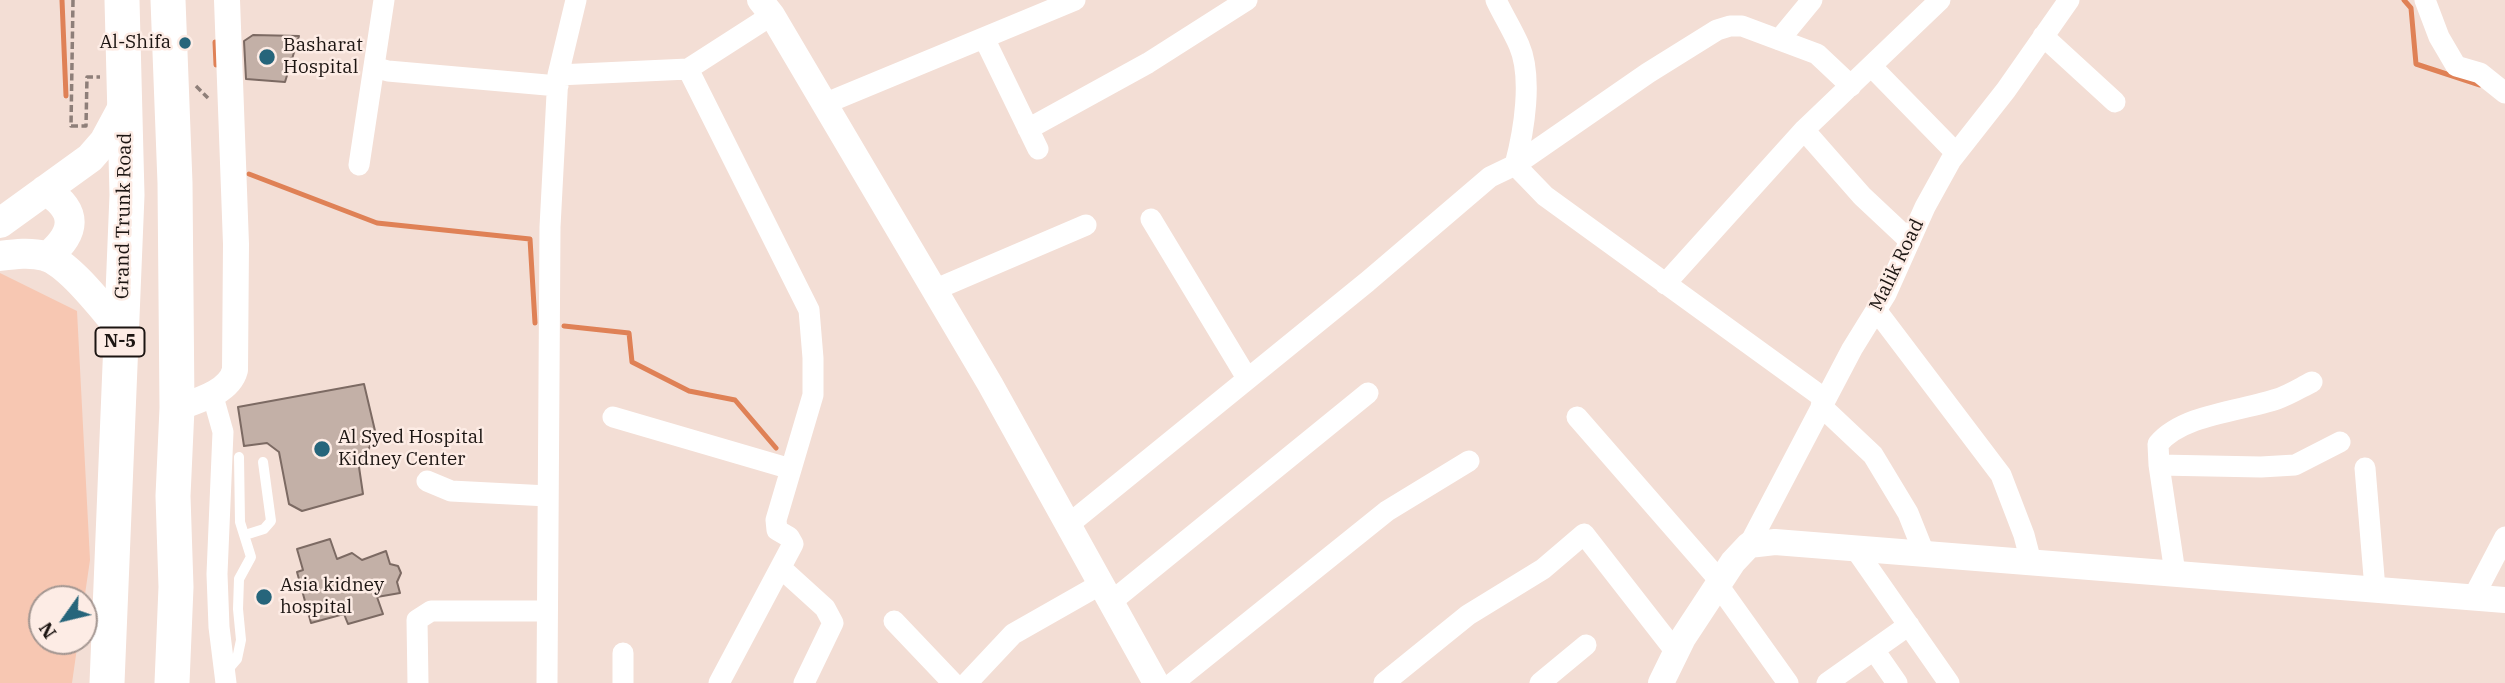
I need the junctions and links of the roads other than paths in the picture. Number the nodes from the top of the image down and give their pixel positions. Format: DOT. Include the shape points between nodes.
graph roads {
  1 [pos="122,0"];
  2 [pos="168,0"];
  3 [pos="227,0"];
  4 [pos="384,0"];
  5 [pos="576,0"];
  6 [pos="1075,0"];
  7 [pos="1247,0"];
  8 [pos="1496,0"];
  9 [pos="1812,0"];
  10 [pos="1940,0"];
  11 [pos="2069,0"];
  12 [pos="2425,0"];
  13 [pos="1047,5"];
  14 [pos="770,6"];
  15 [pos="2043,36"];
  16 [pos="984,38"];
  17 [pos="1779,40"];
  18 [pos="374,66"];
  19 [pos="1872,67"];
  20 [pos="688,69"];
  21 [pos="558,80"];
  22 [pos="1851,86"];
  23 [pos="2505,93"];
  24 [pos="2115,102"];
  25 [pos="125,103"];
  26 [pos="824,104"];
  27 [pos="1028,130"];
  28 [pos="1804,130"];
  29 [pos="1038,149"];
  30 [pos="1956,153"];
  31 [pos="359,165"];
  32 [pos="1515,165"];
  33 [pos="45,190"];
  34 [pos="1151,219"];
  35 [pos="2,222"];
  36 [pos="1086,225"];
  37 [pos="1910,241"];
  38 [pos="0,256"];
  39 [pos="47,257"];
  40 [pos="1665,284"];
  41 [pos="934,290"];
  42 [pos="1876,310"];
  43 [pos="121,330"];
  44 [pos="1247,379"];
  45 [pos="2312,382"];
  46 [pos="212,393"];
  47 [pos="1368,393"];
  48 [pos="1823,402"];
  49 [pos="177,408"];
  50 [pos="613,417"];
  51 [pos="1577,417"];
  52 [pos="2340,442"];
  53 [pos="239,457"];
  54 [pos="1469,461"];
  55 [pos="263,462"];
  56 [pos="2159,465"];
  57 [pos="790,468"];
  58 [pos="2365,468"];
  59 [pos="427,481"];
  60 [pos="548,496"];
  61 [pos="1068,525"];
  62 [pos="245,535"];
  63 [pos="2505,537"];
  64 [pos="1749,545"];
  65 [pos="1854,547"];
  66 [pos="1924,553"];
  67 [pos="2031,562"];
  68 [pos="782,569"];
  69 [pos="2175,573"];
  70 [pos="1719,583"];
  71 [pos="176,587"];
  72 [pos="2375,590"];
  73 [pos="1106,593"];
  74 [pos="2473,598"];
  75 [pos="2505,600"];
  76 [pos="547,611"];
  77 [pos="894,621"];
  78 [pos="1909,625"];
  79 [pos="1586,645"];
  80 [pos="1874,650"];
  81 [pos="1676,652"];
  82 [pos="623,653"];
  83 [pos="215,680"];
  84 [pos="107,683"];
  85 [pos="172,683"];
  86 [pos="418,683"];
  87 [pos="547,683"];
  88 [pos="622,683"];
  89 [pos="719,683"];
  90 [pos="804,683"];
  91 [pos="953,683"];
  92 [pos="967,683"];
  93 [pos="1156,683"];
  94 [pos="1173,683"];
  95 [pos="1384,683"];
  96 [pos="1540,683"];
  97 [pos="1661,683"];
  98 [pos="1788,683"];
  99 [pos="1827,683"];
  100 [pos="1897,683"];
  101 [pos="1949,683"];
  1 -- 25 [label="highway, Grand Trunk Road / N-5"];
  2 -- 49 [label="highway"];
  3 -- 46 [label="street" via="236,244 235,370 229,383"];
  4 -- 18 [label="street"];
  5 -- 21 [label="street"];
  6 -- 13 [label="street"];
  7 -- 27 [label="street" via="1148,63"];
  8 -- 32 [label="street" via="1519,45 1526,71 1521,144"];
  9 -- 17 [label="street"];
  10 -- 19 [label="street"];
  11 -- 15 [label="street, Malik Road"];
  12 -- 23 [label="street" via="2456,66 2480,73"];
  13 -- 16 [label="street"];
  14 -- 20 [label="street"];
  14 -- 26 [label="street"];
  15 -- 24 [label="street"];
  15 -- 30 [label="street, Malik Road"];
  16 -- 26 [label="street"];
  16 -- 27 [label="street"];
  17 -- 22 [label="street" via="1817,54"];
  17 -- 32 [label="street" via="1742,26 1717,30"];
  18 -- 21 [label="street" via="388,71"];
  18 -- 31 [label="street"];
  19 -- 22 [label="street"];
  19 -- 30 [label="street"];
  20 -- 21 [label="street"];
  20 -- 57 [label="street" via="809,310 813,395"];
  21 -- 60 [label="street" via="550,227"];
  22 -- 28 [label="street"];
  25 -- 33 [label="main road" via="90,158"];
  25 -- 43 [label="highway, Grand Trunk Road / N-5" via="127,195"];
  26 -- 41 [label="street"];
  27 -- 29 [label="street"];
  28 -- 37 [label="street" via="1862,196"];
  28 -- 40 [label="street"];
  30 -- 37 [label="street, Malik Road"];
  32 -- 40 [label="street" via="1545,197"];
  32 -- 44 [label="street" via="1490,177"];
  33 -- 35 [label="main road"];
  33 -- 39 [label="main road" via="64,207 69,223 65,241"];
  34 -- 44 [label="street"];
  36 -- 41 [label="street"];
  37 -- 42 [label="street, Malik Road"];
  38 -- 39 [label="main road"];
  39 -- 43 [label="main road" via="77,279"];
  40 -- 48 [label="street"];
  41 -- 61 [label="street"];
  42 -- 48 [label="street, Malik Road"];
  42 -- 67 [label="street" via="2001,475"];
  43 -- 84 [label="highway, Grand Trunk Road / N-5"];
  44 -- 61 [label="street"];
  45 -- 56 [label="street" via="2278,399 2184,426 2158,444"];
  46 -- 49 [label="street"];
  46 -- 83 [label="street" via="223,432"];
  47 -- 73 [label="street"];
  48 -- 64 [label="street, Malik Road"];
  48 -- 66 [label="street" via="1873,455 1908,513"];
  49 -- 71 [label="highway" via="173,496"];
  50 -- 57 [label="street"];
  51 -- 70 [label="street"];
  52 -- 56 [label="street" via="2295,465"];
  53 -- 62 [label="lane" via="240,522"];
  54 -- 94 [label="street" via="1387,511"];
  55 -- 62 [label="lane" via="271,521 264,530"];
  56 -- 69 [label="street"];
  57 -- 68 [label="street" via="776,520 777,530 793,544"];
  58 -- 72 [label="street"];
  59 -- 60 [label="street" via="451,491"];
  60 -- 76 [label="street"];
  61 -- 73 [label="street"];
  62 -- 83 [label="lane" via="251,557 239,579 241,640 237,659"];
  63 -- 74 [label="street"];
  64 -- 65 [label="street"];
  64 -- 70 [label="street"];
  65 -- 66 [label="street"];
  65 -- 78 [label="street"];
  66 -- 67 [label="street"];
  67 -- 69 [label="street"];
  68 -- 89 [label="street"];
  68 -- 90 [label="street" via="825,608 833,622"];
  69 -- 72 [label="street"];
  70 -- 81 [label="street"];
  70 -- 98 [label="street"];
  71 -- 83 [label="highway"];
  71 -- 85 [label="highway"];
  72 -- 74 [label="street"];
  73 -- 92 [label="street" via="1013,635"];
  73 -- 93 [label="street"];
  74 -- 75 [label="street"];
  76 -- 86 [label="street" via="424,614 417,620"];
  76 -- 87 [label="street"];
  77 -- 91 [label="street"];
  78 -- 80 [label="street"];
  78 -- 101 [label="street"];
  79 -- 96 [label="street"];
  80 -- 99 [label="street"];
  80 -- 100 [label="street"];
  81 -- 95 [label="street" via="1584,534 1543,569 1468,615"];
  81 -- 97 [label="street"];
  82 -- 88 [label="street"];
}
